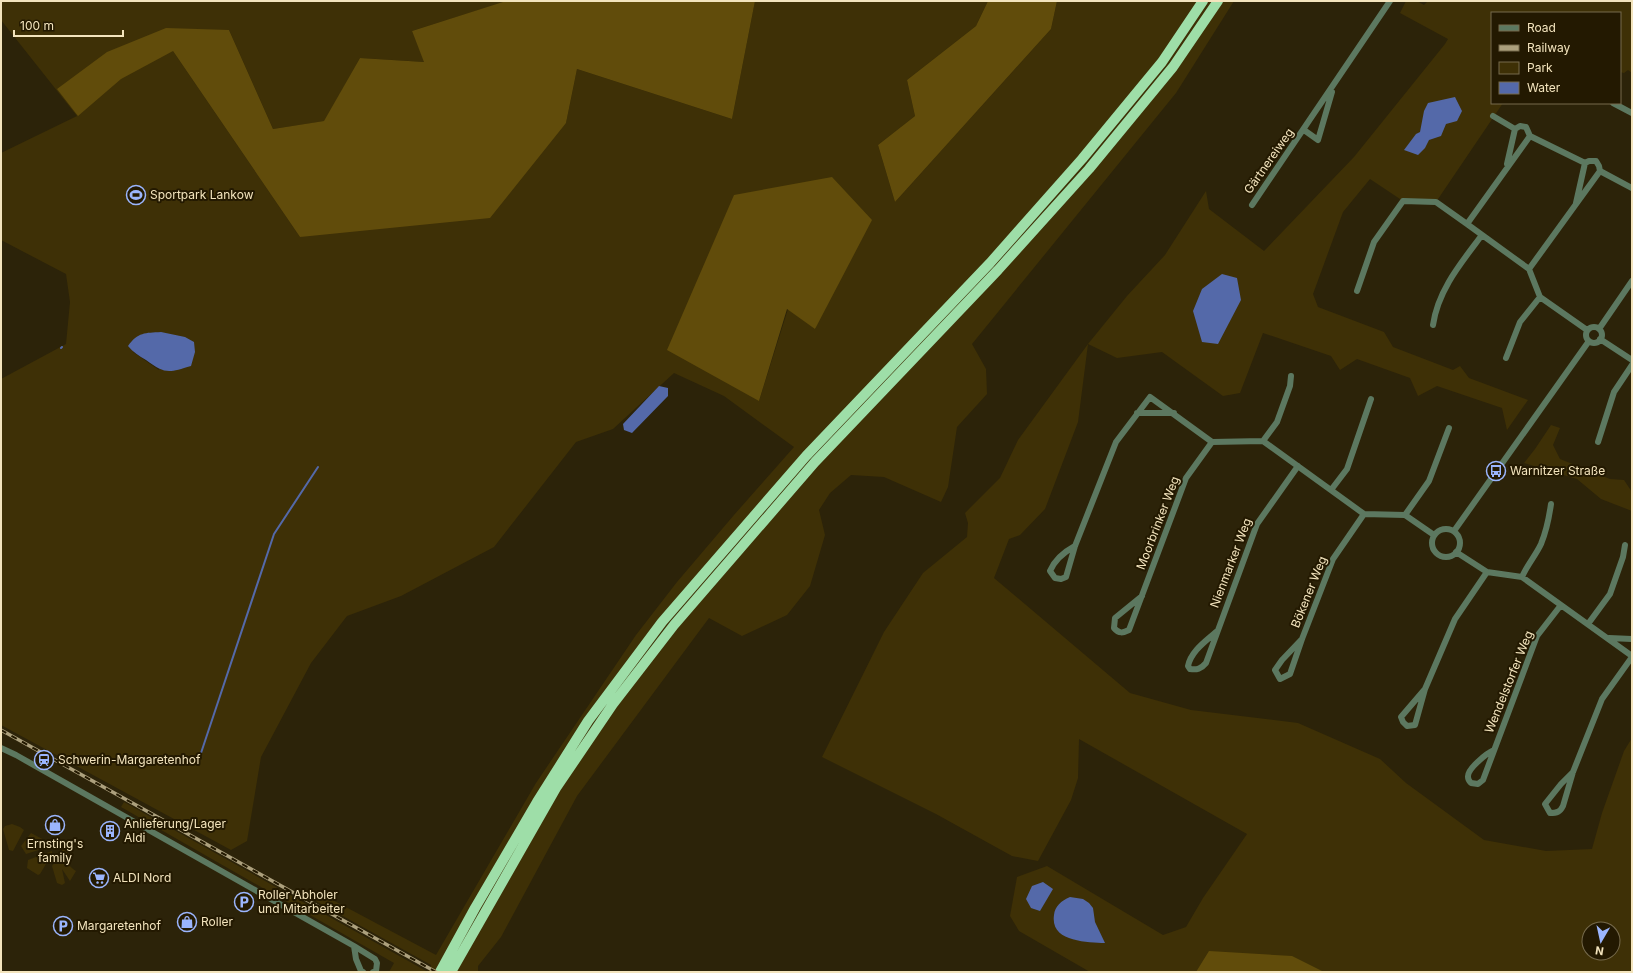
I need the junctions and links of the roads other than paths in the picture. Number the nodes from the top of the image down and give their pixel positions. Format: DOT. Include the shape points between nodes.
graph roads {
  1 [pos="1203,1"];
  2 [pos="1218,1"];
  3 [pos="1390,1"];
  4 [pos="1334,86"];
  5 [pos="1614,104"];
  6 [pos="1632,113"];
  7 [pos="1493,116"];
  8 [pos="1515,129"];
  9 [pos="1304,130"];
  10 [pos="1530,136"];
  11 [pos="1584,163"];
  12 [pos="1506,168"];
  13 [pos="1600,171"];
  14 [pos="1632,188"];
  15 [pos="1252,205"];
  16 [pos="1575,206"];
  17 [pos="1467,224"];
  18 [pos="1482,235"];
  19 [pos="1529,269"];
  20 [pos="1632,281"];
  21 [pos="1356,291"];
  22 [pos="1540,297"];
  23 [pos="1434,325"];
  24 [pos="1599,329"];
  25 [pos="1587,330"];
  26 [pos="1600,339"];
  27 [pos="1589,341"];
  28 [pos="1506,358"];
  29 [pos="1632,360"];
  30 [pos="1632,365"];
  31 [pos="1291,376"];
  32 [pos="1372,399"];
  33 [pos="1137,413"];
  34 [pos="1174,413"];
  35 [pos="1449,428"];
  36 [pos="1263,441"];
  37 [pos="1212,442"];
  38 [pos="1598,442"];
  39 [pos="1298,466"];
  40 [pos="1330,490"];
  41 [pos="1551,504"];
  42 [pos="1364,514"];
  43 [pos="1404,515"];
  44 [pos="1454,532"];
  45 [pos="1434,535"];
  46 [pos="1625,545"];
  47 [pos="1075,546"];
  48 [pos="1456,552"];
  49 [pos="1487,572"];
  50 [pos="1522,577"];
  51 [pos="1142,596"];
  52 [pos="1561,605"];
  53 [pos="1588,624"];
  54 [pos="1216,632"];
  55 [pos="1609,638"];
  56 [pos="1632,639"];
  57 [pos="1302,640"];
  58 [pos="1632,656"];
  59 [pos="1425,689"];
  60 [pos="1,748"];
  61 [pos="1494,750"];
  62 [pos="1573,772"];
  63 [pos="354,946"];
  64 [pos="363,972"];
  65 [pos="373,972"];
  66 [pos="440,972"];
  67 [pos="451,972"];
  1 -- 66 [label="highway" via="1162,62 1082,159 990,263 806,456 662,622 588,721 474,908"];
  2 -- 67 [label="highway" via="1173,67 1089,169 992,276 819,458 674,625 613,704 556,788"];
  3 -- 4 [label="street, Gärtnereiweg"];
  4 -- 9 [label="street, Gärtnereiweg"];
  4 -- 9 [label="street, Gärtnereiweg" via="1318,140"];
  5 -- 6 [label="street"];
  7 -- 8 [label="street"];
  8 -- 10 [label="street" via="1520,126 1526,127"];
  8 -- 12 [label="street"];
  9 -- 15 [label="street, Gärtnereiweg"];
  10 -- 11 [label="street"];
  10 -- 12 [label="street"];
  11 -- 13 [label="street" via="1596,161"];
  11 -- 16 [label="street"];
  12 -- 17 [label="street"];
  13 -- 14 [label="street"];
  13 -- 16 [label="street"];
  16 -- 19 [label="street"];
  17 -- 18 [label="street"];
  17 -- 21 [label="street" via="1436,202 1403,201 1374,242"];
  18 -- 19 [label="street"];
  18 -- 23 [label="street" via="1449,279 1435,315"];
  19 -- 22 [label="street"];
  20 -- 24 [label="street"];
  22 -- 25 [label="street"];
  22 -- 28 [label="street" via="1520,322"];
  24 -- 25 [label="street" via="1595,327"];
  24 -- 26 [label="street" via="1602,336"];
  25 -- 27 [label="street"];
  26 -- 27 [label="street" via="1597,342"];
  26 -- 29 [label="street"];
  27 -- 44 [label="street"];
  30 -- 38 [label="street" via="1614,392"];
  31 -- 36 [label="street" via="1277,422"];
  32 -- 40 [label="street" via="1347,469"];
  33 -- 34 [label="street"];
  33 -- 34 [label="street" via="1150,396"];
  33 -- 47 [label="street" via="1116,442"];
  34 -- 37 [label="street"];
  35 -- 43 [label="street" via="1429,481"];
  36 -- 37 [label="street"];
  36 -- 39 [label="street"];
  37 -- 51 [label="street, Moorbrinker Weg" via="1186,478"];
  39 -- 40 [label="street"];
  39 -- 54 [label="street, Nienmarker Weg" via="1257,524"];
  40 -- 42 [label="street"];
  41 -- 50 [label="street" via="1540,545"];
  42 -- 43 [label="street"];
  42 -- 57 [label="street, Bökener Weg" via="1333,559"];
  43 -- 45 [label="street"];
  44 -- 45 [label="street" via="1443,529"];
  44 -- 48 [label="street" via="1460,541"];
  45 -- 48 [label="street" via="1432,545 1436,556 1447,557"];
  46 -- 53 [label="street" via="1610,594"];
  47 -- 47 [label="street" via="1064,552 1053,565 1050,571 1055,578 1066,577"];
  48 -- 49 [label="street"];
  49 -- 50 [label="street"];
  49 -- 59 [label="street" via="1455,619"];
  50 -- 52 [label="street"];
  51 -- 51 [label="street, Moorbrinker Weg" via="1115,618 1114,628 1117,632 1129,630"];
  52 -- 53 [label="street"];
  52 -- 61 [label="street, Wendelstorfer Weg" via="1537,636"];
  53 -- 55 [label="street"];
  54 -- 54 [label="street, Nienmarker Weg" via="1196,650 1189,660 1190,669 1197,670 1206,663"];
  55 -- 56 [label="street"];
  55 -- 58 [label="street"];
  57 -- 57 [label="street, Bökener Weg" via="1275,670 1280,679 1290,674"];
  58 -- 62 [label="street" via="1602,699"];
  59 -- 59 [label="street" via="1401,717 1407,726 1415,725"];
  60 -- 63 [label="street"];
  61 -- 61 [label="street, Wendelstorfer Weg" via="1487,753 1468,772 1471,783 1478,784 1483,780"];
  62 -- 62 [label="street" via="1560,784 1546,804 1550,813 1561,810"];
  63 -- 64 [label="street" via="356,959"];
  63 -- 65 [label="street" via="375,959 376,971"];
}
